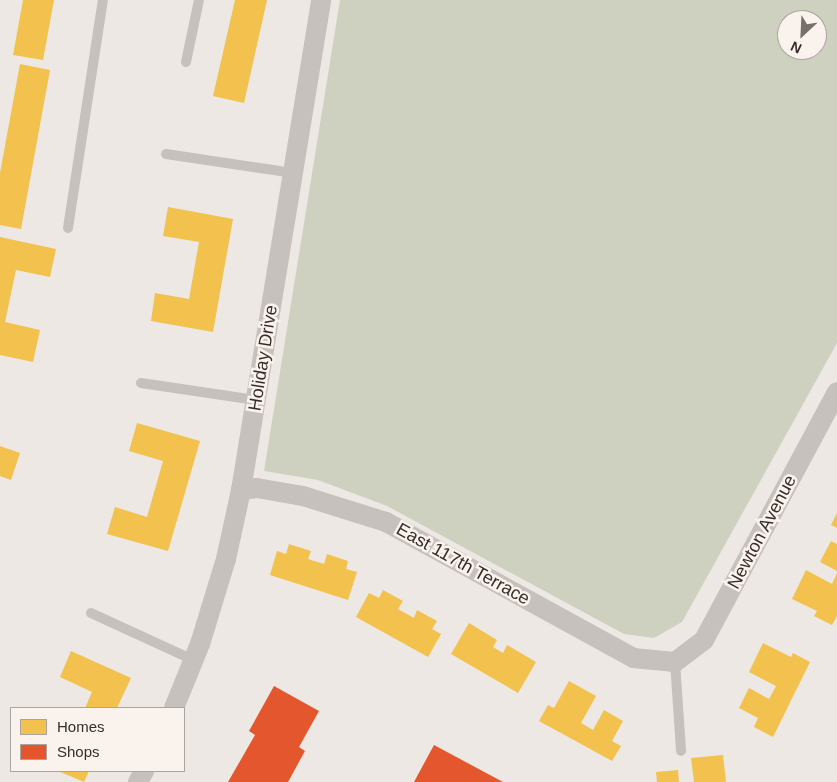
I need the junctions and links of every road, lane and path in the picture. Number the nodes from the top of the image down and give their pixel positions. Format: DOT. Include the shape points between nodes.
graph roads {
  1 [pos="103,0"];
  2 [pos="199,0"];
  3 [pos="321,0"];
  4 [pos="186,62"];
  5 [pos="166,154"];
  6 [pos="293,173"];
  7 [pos="68,228"];
  8 [pos="141,383"];
  9 [pos="837,392"];
  10 [pos="256,400"];
  11 [pos="242,490"];
  12 [pos="91,613"];
  13 [pos="194,660"];
  14 [pos="675,662"];
  15 [pos="174,707"];
  16 [pos="681,751"];
  1 -- 7 [label="lane"];
  2 -- 4 [label="lane"];
  3 -- 6 [label="street, Holiday Drive"];
  5 -- 6 [label="lane"];
  6 -- 10 [label="street, Holiday Drive"];
  8 -- 10 [label="lane"];
  9 -- 14 [label="street, Newton Avenue" via="704,640"];
  10 -- 11 [label="street, Holiday Drive"];
  11 -- 13 [label="street, Holiday Drive" via="226,559"];
  11 -- 14 [label="street, East 117th Terrace" via="257,488 304,496 386,522 633,658"];
  12 -- 13 [label="lane"];
  13 -- 15 [label="street, Holiday Drive"];
  14 -- 16 [label="lane"];
}
